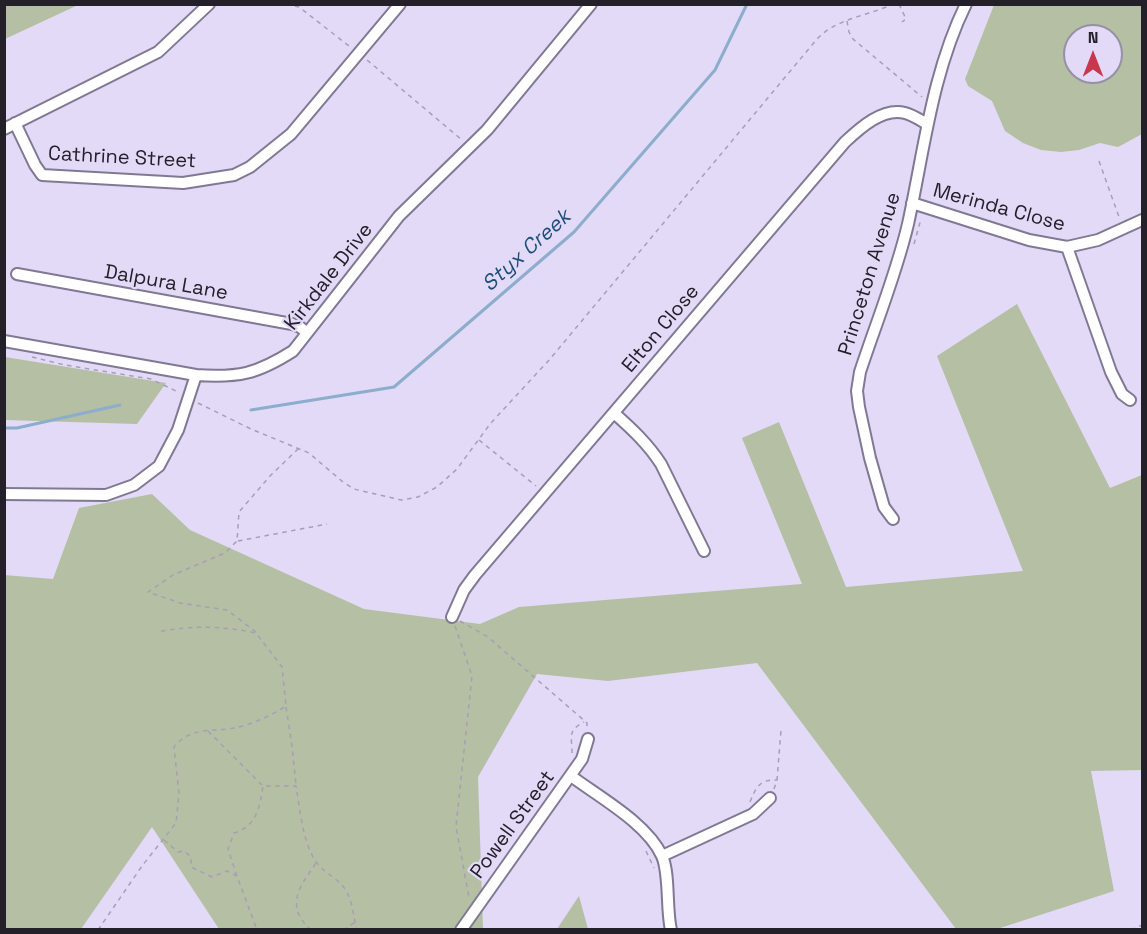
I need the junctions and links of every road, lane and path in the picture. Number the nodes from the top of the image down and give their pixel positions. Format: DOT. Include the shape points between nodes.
graph roads {
  1 [pos="209,4"];
  2 [pos="286,4"];
  3 [pos="400,4"];
  4 [pos="591,4"];
  5 [pos="893,4"];
  6 [pos="899,4"];
  7 [pos="966,4"];
  8 [pos="847,20"];
  9 [pos="902,22"];
  10 [pos="359,53"];
  11 [pos="923,97"];
  12 [pos="15,123"];
  13 [pos="927,124"];
  14 [pos="4,129"];
  15 [pos="470,147"];
  16 [pos="1099,161"];
  17 [pos="912,203"];
  18 [pos="921,219"];
  19 [pos="1143,220"];
  20 [pos="1124,229"];
  21 [pos="914,245"];
  22 [pos="1067,247"];
  23 [pos="16,274"];
  24 [pos="307,333"];
  25 [pos="4,340"];
  26 [pos="30,357"];
  27 [pos="196,375"];
  28 [pos="181,394"];
  29 [pos="1130,400"];
  30 [pos="196,401"];
  31 [pos="614,413"];
  32 [pos="478,440"];
  33 [pos="298,449"];
  34 [pos="539,488"];
  35 [pos="4,494"];
  36 [pos="893,519"];
  37 [pos="327,524"];
  38 [pos="237,541"];
  39 [pos="704,551"];
  40 [pos="452,616"];
  41 [pos="157,632"];
  42 [pos="256,633"];
  43 [pos="286,706"];
  44 [pos="585,721"];
  45 [pos="781,730"];
  46 [pos="208,731"];
  47 [pos="588,739"];
  48 [pos="572,757"];
  49 [pos="571,776"];
  50 [pos="777,780"];
  51 [pos="263,786"];
  52 [pos="296,786"];
  53 [pos="770,798"];
  54 [pos="747,806"];
  55 [pos="163,839"];
  56 [pos="643,845"];
  57 [pos="662,856"];
  58 [pos="317,862"];
  59 [pos="656,872"];
  60 [pos="237,876"];
  61 [pos="472,912"];
  62 [pos="355,922"];
  63 [pos="1143,925"];
  64 [pos="98,930"];
  65 [pos="257,930"];
  66 [pos="311,930"];
  67 [pos="343,930"];
  68 [pos="357,930"];
  69 [pos="461,930"];
  70 [pos="671,930"];
  71 [pos="1131,930"];
  1 -- 12 [label="street" via="158,52"];
  2 -- 10 [label="path" via="299,7"];
  3 -- 10 [label="street, Cathrine Street"];
  4 -- 15 [label="street, Kirkdale Drive"];
  5 -- 8 [label="path"];
  6 -- 9 [label="path" via="906,19"];
  7 -- 13 [label="street, Princeton Avenue"];
  8 -- 11 [label="path" via="853,39"];
  8 -- 32 [label="path" via="817,39"];
  10 -- 12 [label="street, Cathrine Street" via="291,134 234,175 183,183 42,175"];
  10 -- 15 [label="path"];
  12 -- 14 [label="street"];
  13 -- 17 [label="street, Princeton Avenue"];
  13 -- 31 [label="street, Elton Close" via="903,112 874,119 859,129"];
  15 -- 24 [label="street, Kirkdale Drive" via="399,216"];
  16 -- 20 [label="path"];
  17 -- 22 [label="street, Merinda Close" via="1029,240"];
  17 -- 36 [label="street, Princeton Avenue" via="857,391 878,491"];
  18 -- 21 [label="path"];
  19 -- 20 [label="street, Merinda Close"];
  20 -- 22 [label="street, Merinda Close"];
  22 -- 29 [label="street" via="1111,372 1122,394"];
  23 -- 24 [label="street, Dalpura Lane" via="292,324"];
  24 -- 27 [label="street, Kirkdale Drive" via="293,351 273,364 227,377"];
  25 -- 27 [label="street, Kirkdale Drive"];
  26 -- 28 [label="path" via="151,379"];
  27 -- 35 [label="street" via="178,430 159,465 134,485 106,495"];
  30 -- 33 [label="path"];
  31 -- 39 [label="street" via="644,440 662,464"];
  31 -- 40 [label="street, Elton Close" via="464,590"];
  32 -- 33 [label="path" via="443,483 422,496 405,500 351,488 315,456"];
  32 -- 34 [label="path"];
  33 -- 38 [label="path" via="239,512"];
  37 -- 38 [label="path"];
  38 -- 42 [label="path" via="225,553 173,575 148,592 180,603 227,610"];
  40 -- 44 [label="path" via="488,637"];
  40 -- 61 [label="path" via="472,676 456,826"];
  41 -- 42 [label="path" via="222,626"];
  42 -- 43 [label="path" via="282,667"];
  43 -- 46 [label="path" via="262,720"];
  43 -- 52 [label="path"];
  44 -- 47 [label="path"];
  44 -- 48 [label="path" via="571,734"];
  45 -- 50 [label="path"];
  46 -- 51 [label="path"];
  46 -- 55 [label="path" via="182,737 174,747 179,794 176,823"];
  47 -- 49 [label="street, Powell Street"];
  49 -- 57 [label="street" via="632,820"];
  49 -- 61 [label="street, Powell Street"];
  50 -- 53 [label="path"];
  50 -- 54 [label="path" via="760,782"];
  51 -- 52 [label="path"];
  51 -- 60 [label="path" via="257,814 245,830 234,833 228,849"];
  52 -- 58 [label="path" via="303,823"];
  53 -- 57 [label="street" via="753,814"];
  55 -- 60 [label="path" via="191,857 191,867 212,877 227,871"];
  55 -- 64 [label="path"];
  56 -- 59 [label="path"];
  57 -- 70 [label="street"];
  58 -- 62 [label="path" via="345,888"];
  58 -- 66 [label="path" via="298,888 296,906"];
  60 -- 65 [label="path"];
  61 -- 69 [label="street, Powell Street"];
  62 -- 67 [label="path"];
  62 -- 68 [label="path"];
  63 -- 71 [label="path"];
}
